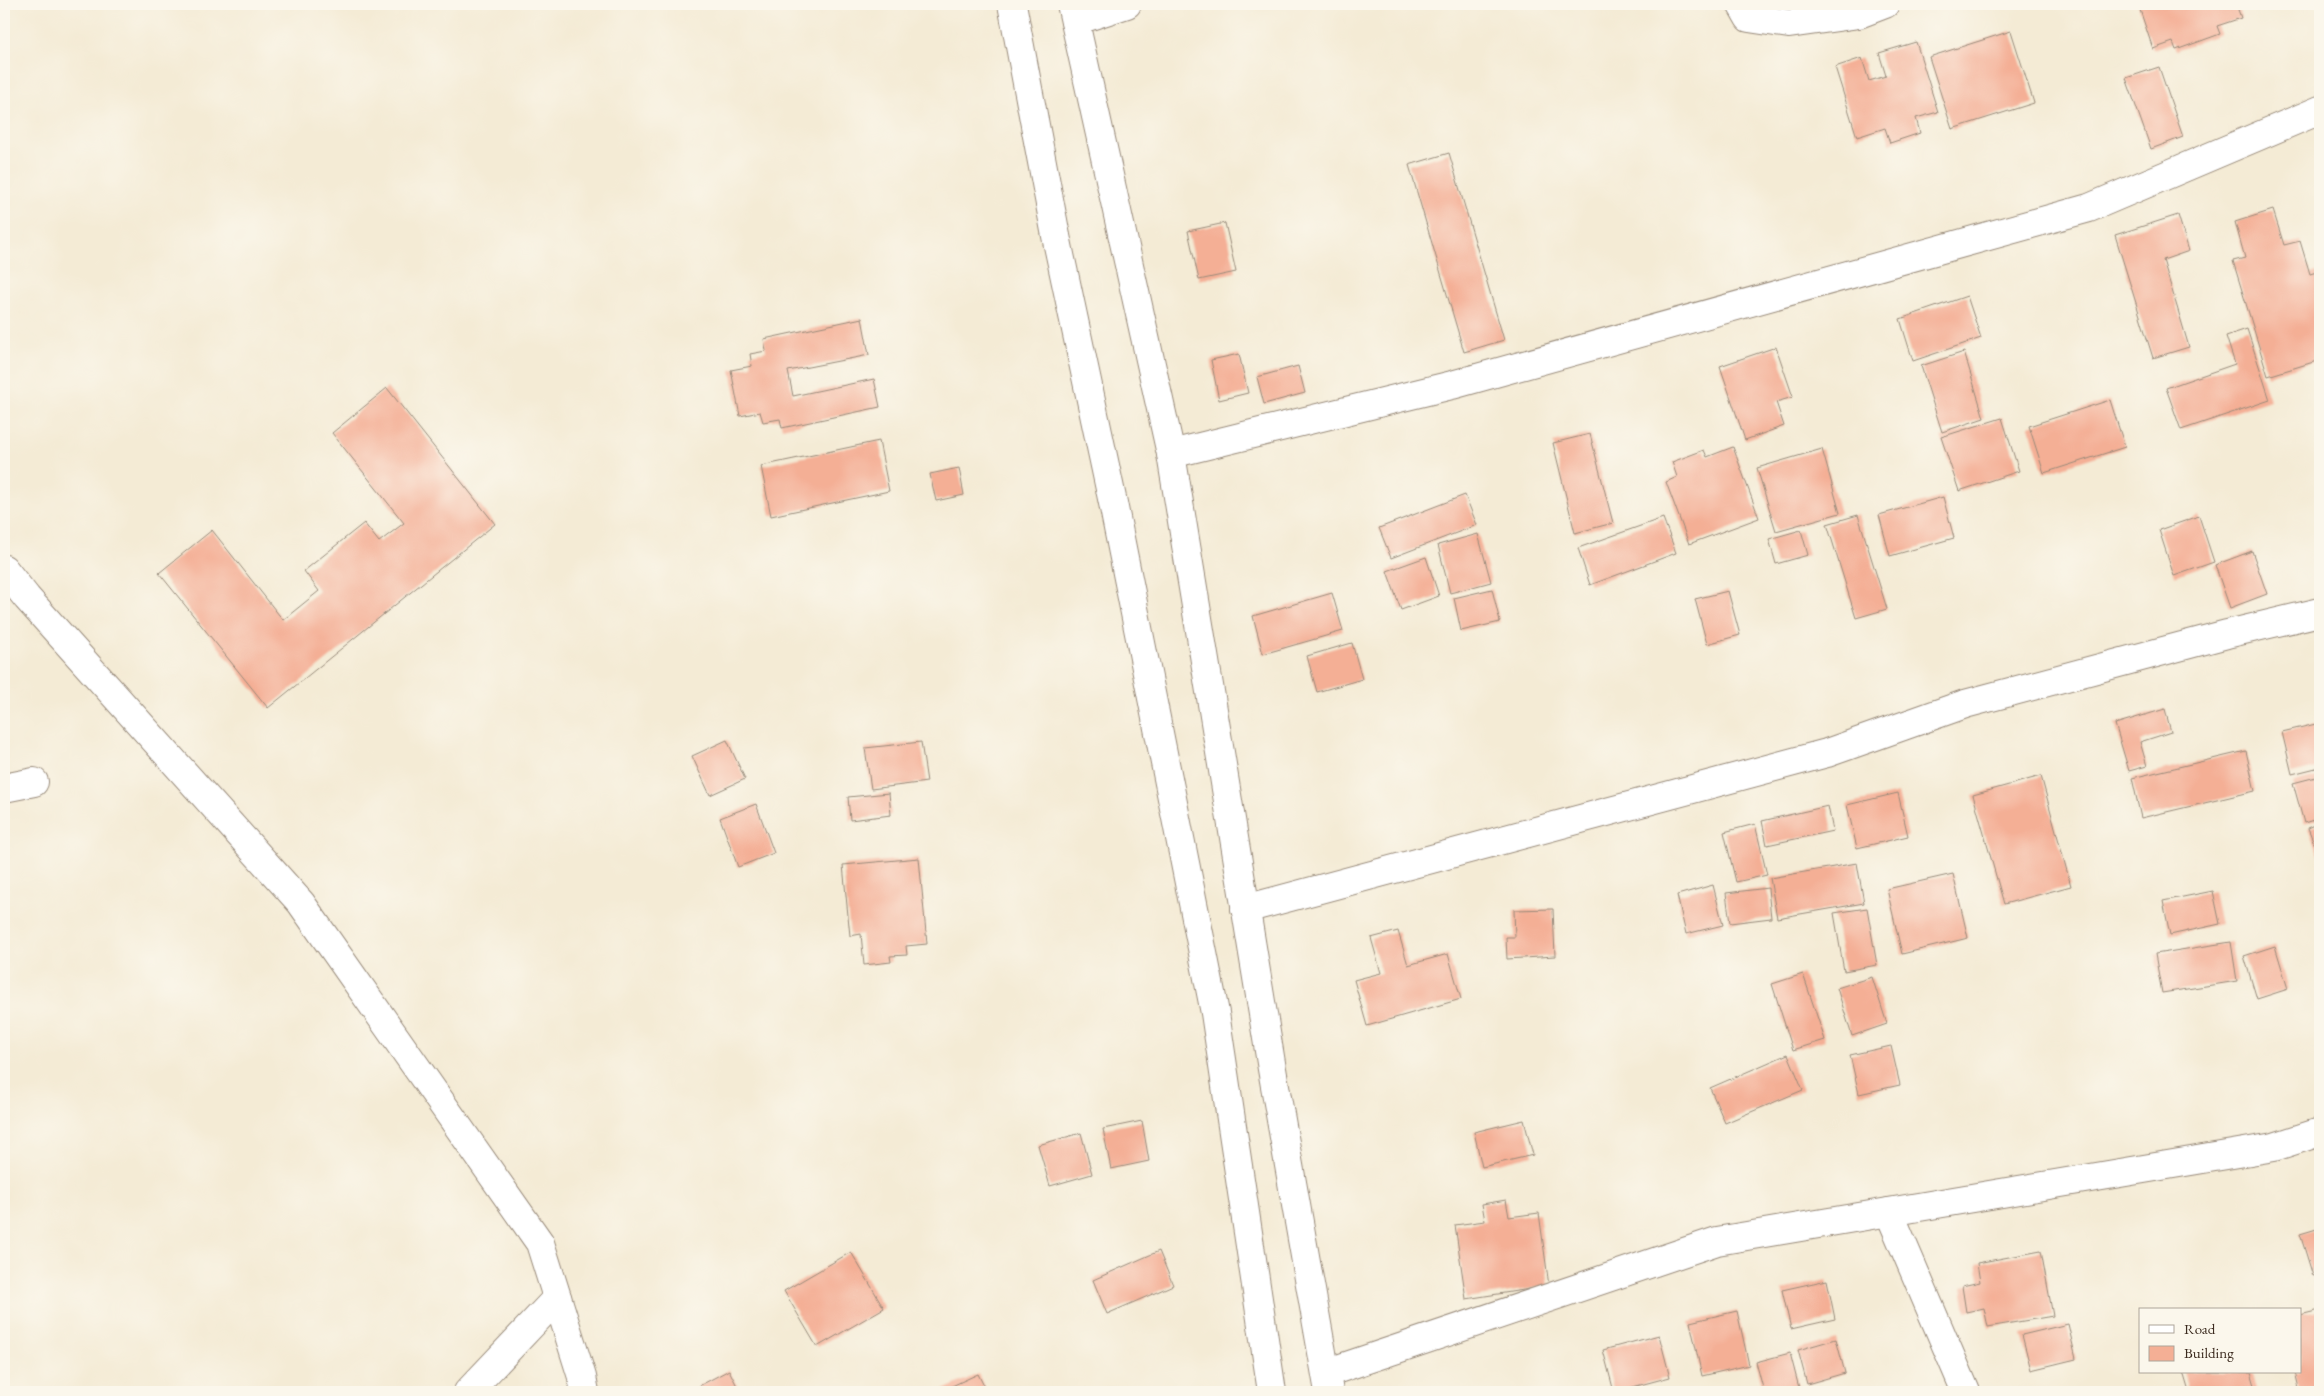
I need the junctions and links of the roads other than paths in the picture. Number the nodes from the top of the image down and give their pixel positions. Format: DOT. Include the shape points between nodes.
graph roads {
  1 [pos="1012,4"];
  2 [pos="1127,4"];
  3 [pos="1741,4"];
  4 [pos="1886,4"];
  5 [pos="1073,12"];
  6 [pos="2320,110"];
  7 [pos="1171,454"];
  8 [pos="4,569"];
  9 [pos="2320,612"];
  10 [pos="34,782"];
  11 [pos="4,788"];
  12 [pos="1245,909"];
  13 [pos="2320,1132"];
  14 [pos="1889,1212"];
  15 [pos="557,1298"];
  16 [pos="1327,1382"];
  17 [pos="1273,1391"];
  18 [pos="468,1392"];
  19 [pos="585,1392"];
  20 [pos="1966,1392"];
  1 -- 17 [label="street" via="1056,236 1215,1013"];
  2 -- 5 [label="street"];
  3 -- 4 [label="street" via="1749,18 1789,24 1859,14"];
  5 -- 7 [label="street"];
  6 -- 7 [label="street" via="2089,208 1452,386"];
  7 -- 12 [label="street"];
  8 -- 15 [label="street" via="301,903 540,1243"];
  9 -- 12 [label="street" via="1965,704 1827,752"];
  10 -- 11 [label="street"];
  12 -- 16 [label="street"];
  13 -- 14 [label="street" via="2274,1147"];
  14 -- 16 [label="street" via="1717,1242"];
  14 -- 20 [label="street"];
  15 -- 18 [label="street"];
  15 -- 19 [label="street"];
}
